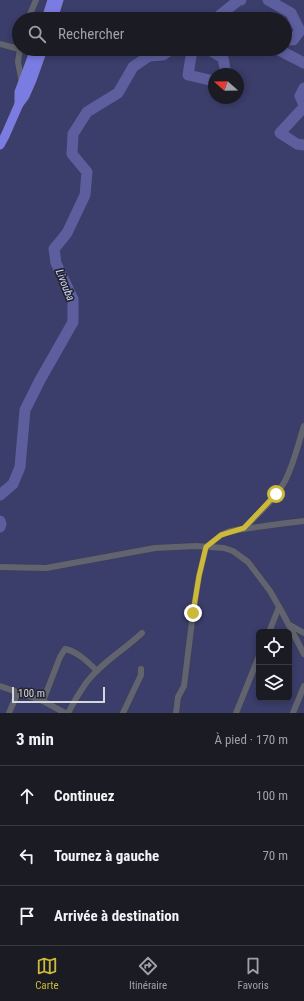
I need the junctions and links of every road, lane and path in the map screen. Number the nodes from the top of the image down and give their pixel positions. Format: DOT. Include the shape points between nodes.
graph roads {
  1 [pos="36,0"];
  2 [pos="52,0"];
  3 [pos="59,0"];
  4 [pos="31,12"];
  5 [pos="48,12"];
  6 [pos="55,12"];
  7 [pos="0,44"];
  8 [pos="12,47"];
  9 [pos="18,56"];
  10 [pos="32,56"];
  11 [pos="40,56"];
  12 [pos="22,84"];
  13 [pos="19,104"];
  14 [pos="0,145"];
  15 [pos="304,426"];
  16 [pos="304,521"];
  17 [pos="244,528"];
  18 [pos="206,547"];
  19 [pos="0,567"];
  20 [pos="279,607"];
  21 [pos="290,625"];
  22 [pos="270,629"];
  23 [pos="142,633"];
  24 [pos="304,633"];
  25 [pos="304,654"];
  26 [pos="256,663"];
  27 [pos="142,669"];
  28 [pos="97,671"];
  29 [pos="0,686"];
  30 [pos="304,686"];
  31 [pos="18,692"];
  32 [pos="43,702"];
  33 [pos="9,713"];
  34 [pos="66,713"];
  35 [pos="123,713"];
  36 [pos="176,713"];
  37 [pos="236,713"];
  38 [pos="293,713"];
  1 -- 4 [label="street"];
  2 -- 5 [label="highway"];
  3 -- 6 [label="highway"];
  7 -- 8 [label="street"];
  9 -- 12 [label="street"];
  10 -- 12 [label="highway"];
  11 -- 13 [label="highway" via="32,80"];
  12 -- 13 [label="highway"];
  13 -- 14 [label="highway"];
  15 -- 17 [label="street" via="285,482"];
  16 -- 17 [label="street"];
  17 -- 18 [label="street" via="221,535"];
  18 -- 19 [label="street" via="155,548 46,568"];
  18 -- 20 [label="street" via="224,548 241,556 266,586"];
  18 -- 36 [label="street" via="193,613 184,686 178,697"];
  20 -- 21 [label="street"];
  20 -- 22 [label="street"];
  21 -- 24 [label="street"];
  21 -- 25 [label="street"];
  23 -- 28 [label="street"];
  26 -- 37 [label="street"];
  27 -- 35 [label="street"];
  28 -- 32 [label="street" via="87,661 65,649"];
  28 -- 34 [label="street" via="86,682"];
  29 -- 31 [label="street"];
  30 -- 38 [label="street"];
  31 -- 32 [label="street"];
  31 -- 33 [label="street"];
  32 -- 34 [label="street"];
}
